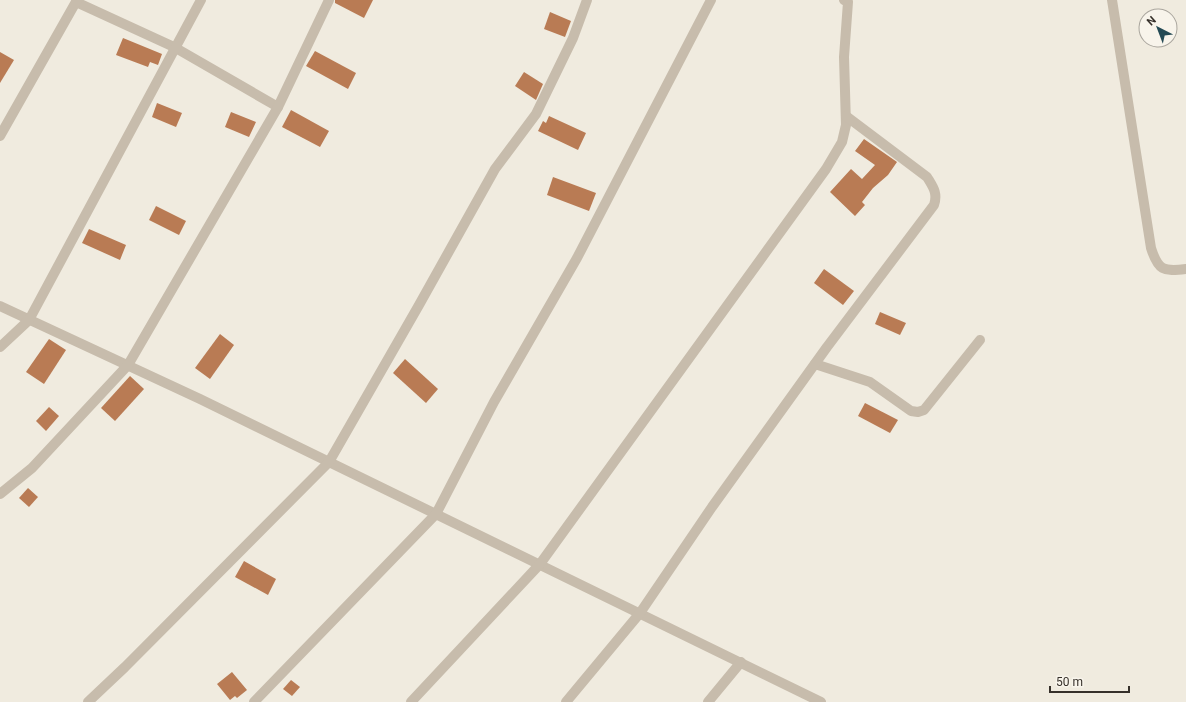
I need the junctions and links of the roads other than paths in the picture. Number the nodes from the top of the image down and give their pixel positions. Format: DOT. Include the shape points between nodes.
graph roads {
  1 [pos="201,0"];
  2 [pos="329,0"];
  3 [pos="587,0"];
  4 [pos="712,0"];
  5 [pos="1112,0"];
  6 [pos="76,1"];
  7 [pos="847,1"];
  8 [pos="174,47"];
  9 [pos="278,107"];
  10 [pos="846,116"];
  11 [pos="0,136"];
  12 [pos="1186,269"];
  13 [pos="0,306"];
  14 [pos="29,320"];
  15 [pos="980,340"];
  16 [pos="0,347"];
  17 [pos="815,364"];
  18 [pos="128,366"];
  19 [pos="329,462"];
  20 [pos="0,494"];
  21 [pos="436,514"];
  22 [pos="540,564"];
  23 [pos="640,613"];
  24 [pos="741,662"];
  25 [pos="88,702"];
  26 [pos="254,702"];
  27 [pos="411,702"];
  28 [pos="566,702"];
  29 [pos="708,702"];
  30 [pos="821,702"];
  1 -- 8 [label="street"];
  2 -- 9 [label="street"];
  3 -- 19 [label="street" via="573,38 536,114 495,169"];
  4 -- 21 [label="street" via="577,258 494,402"];
  5 -- 12 [label="street" via="1150,248 1154,260 1165,270"];
  6 -- 8 [label="street"];
  6 -- 11 [label="street"];
  7 -- 10 [label="street" via="844,57"];
  8 -- 9 [label="street"];
  8 -- 14 [label="street"];
  9 -- 18 [label="street"];
  10 -- 17 [label="street" via="927,177 936,198 918,228"];
  10 -- 22 [label="street" via="842,142 826,169"];
  13 -- 14 [label="street"];
  14 -- 16 [label="street"];
  14 -- 18 [label="street"];
  15 -- 17 [label="street" via="924,410 918,412 911,411 870,382"];
  17 -- 23 [label="street" via="712,507"];
  18 -- 19 [label="street"];
  18 -- 20 [label="street" via="32,468"];
  19 -- 21 [label="street"];
  19 -- 25 [label="street"];
  21 -- 22 [label="street"];
  21 -- 26 [label="street"];
  22 -- 23 [label="street"];
  22 -- 27 [label="street"];
  23 -- 24 [label="street"];
  23 -- 28 [label="street"];
  24 -- 29 [label="street"];
  24 -- 30 [label="street"];
}
